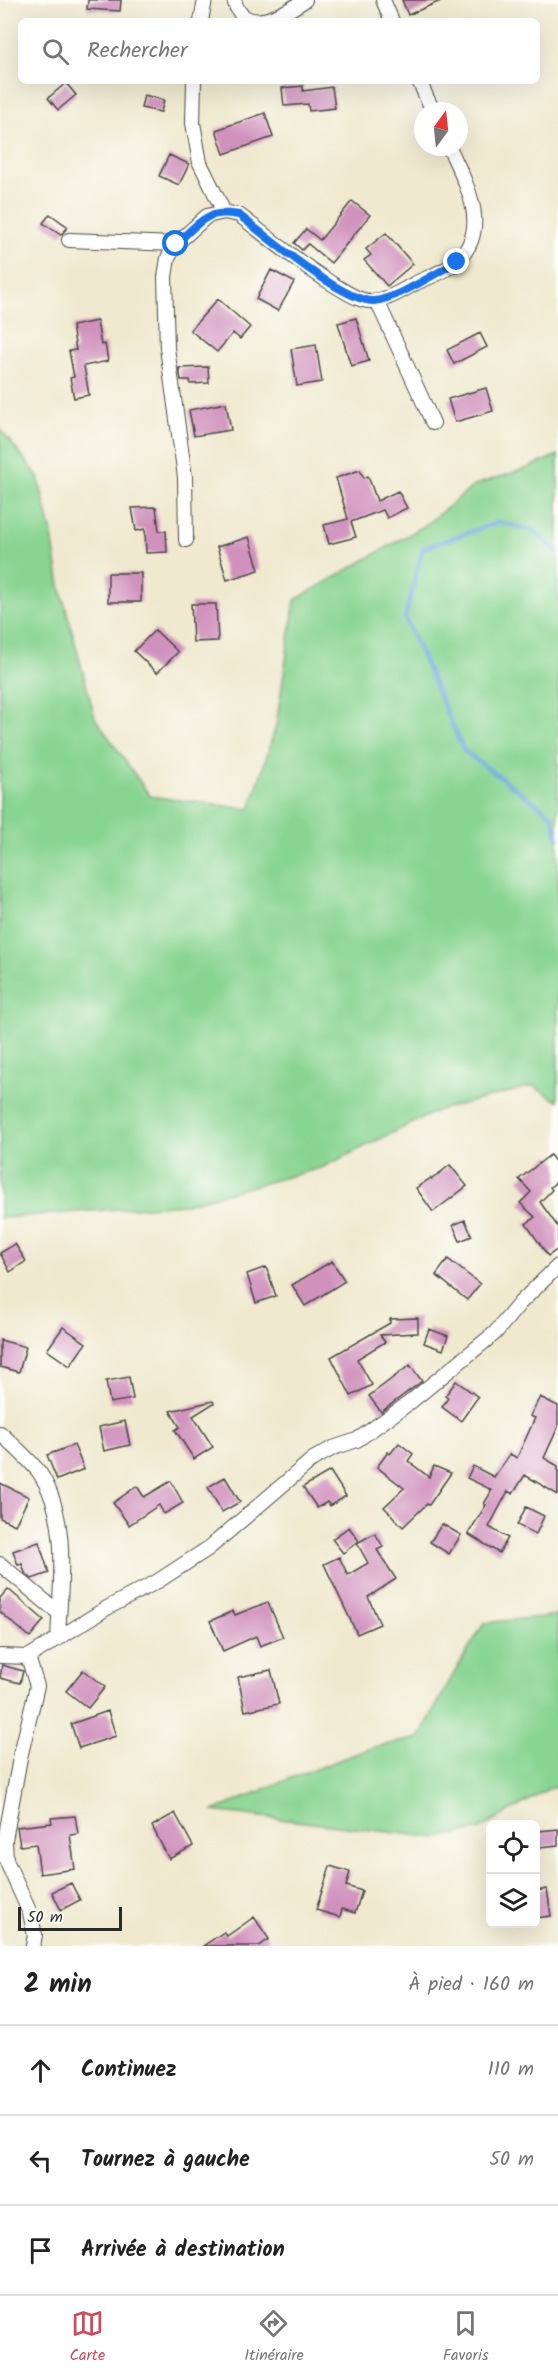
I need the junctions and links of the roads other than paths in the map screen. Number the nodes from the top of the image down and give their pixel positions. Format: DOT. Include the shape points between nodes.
graph roads {
  1 [pos="205,0"];
  2 [pos="234,0"];
  3 [pos="305,0"];
  4 [pos="383,0"];
  5 [pos="202,18"];
  6 [pos="249,18"];
  7 [pos="272,18"];
  8 [pos="391,18"];
  9 [pos="194,84"];
  10 [pos="421,84"];
  11 [pos="429,102"];
  12 [pos="453,156"];
  13 [pos="224,212"];
  14 [pos="69,240"];
  15 [pos="176,244"];
  16 [pos="376,301"];
  17 [pos="433,423"];
  18 [pos="186,540"];
  19 [pos="558,1266"];
  20 [pos="0,1433"];
  21 [pos="0,1564"];
  22 [pos="59,1613"];
  23 [pos="58,1639"];
  24 [pos="0,1656"];
  25 [pos="28,1657"];
  26 [pos="33,1946"];
  1 -- 5 [label="street"];
  2 -- 6 [label="street" via="237,11"];
  3 -- 7 [label="street"];
  4 -- 8 [label="street"];
  9 -- 13 [label="street" via="193,123 200,163"];
  10 -- 11 [label="street"];
  12 -- 16 [label="street" via="476,218 474,235 457,262"];
  13 -- 15 [label="street" via="207,216"];
  13 -- 16 [label="street" via="239,215 351,295"];
  14 -- 15 [label="street"];
  15 -- 18 [label="street" via="168,258 165,278 167,348 185,477"];
  16 -- 17 [label="street"];
  19 -- 23 [label="street" via="495,1333 409,1403 357,1440 313,1459 209,1548"];
  20 -- 22 [label="street" via="38,1471 48,1487 62,1548"];
  21 -- 22 [label="street"];
  22 -- 23 [label="street"];
  23 -- 25 [label="street"];
  24 -- 25 [label="street"];
  25 -- 26 [label="street" via="37,1686 5,1840 6,1860 30,1913"];
}
